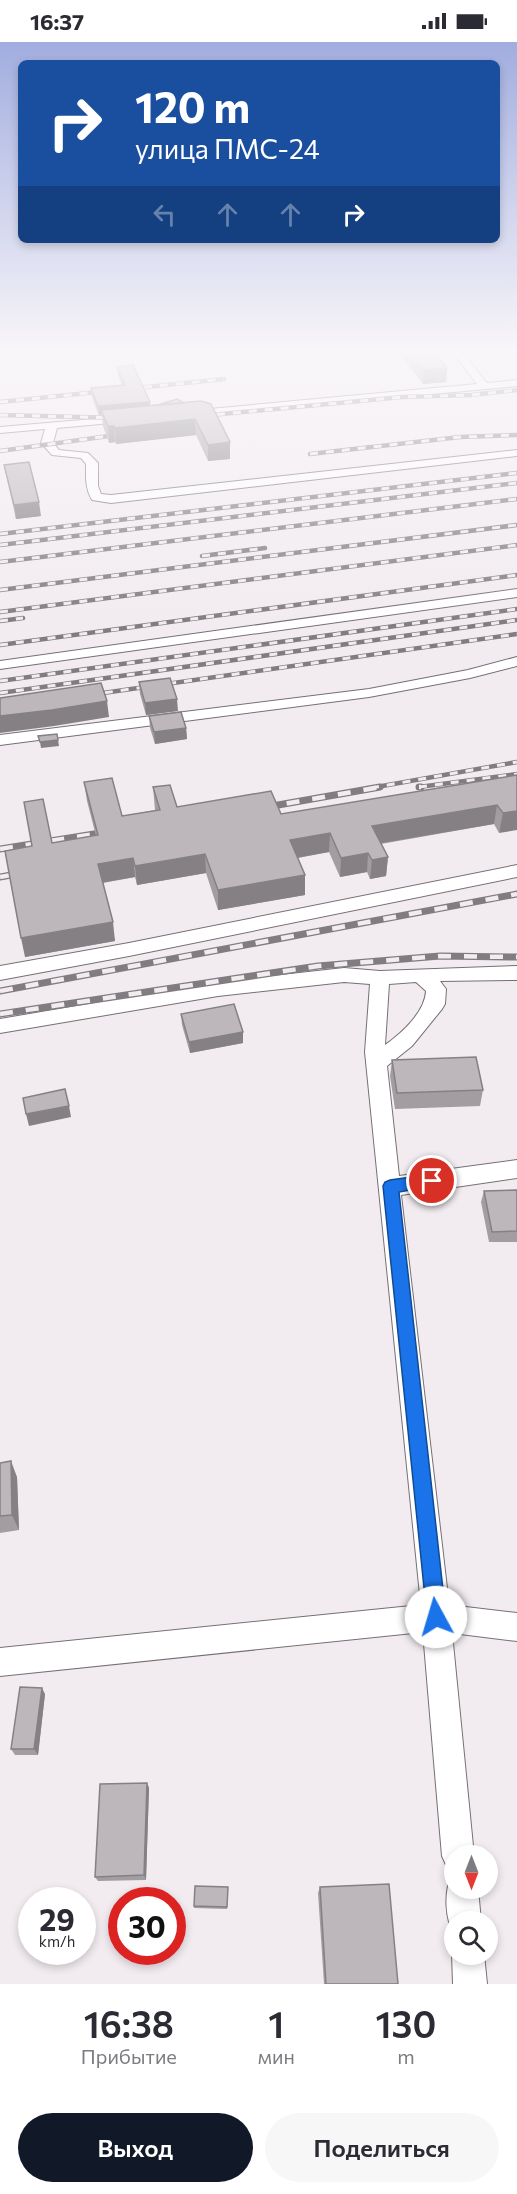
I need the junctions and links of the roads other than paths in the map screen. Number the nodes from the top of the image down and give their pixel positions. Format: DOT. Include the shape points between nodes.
graph roads {
  1 [pos="48,444"];
  2 [pos="517,453"];
  3 [pos="517,593"];
  4 [pos="517,661"];
  5 [pos="0,665"];
  6 [pos="0,740"];
  7 [pos="517,872"];
  8 [pos="0,973"];
  9 [pos="517,973"];
  10 [pos="420,975"];
  11 [pos="380,978"];
  12 [pos="0,1026"];
  13 [pos="377,1063"];
  14 [pos="517,1169"];
  15 [pos="390,1186"];
  16 [pos="436,1617"];
  17 [pos="517,1627"];
  18 [pos="0,1662"];
  19 [pos="458,1845"];
  20 [pos="469,1965"];
  21 [pos="470,1984"];
  1 -- 2 [label="street" via="56,453 84,455 92,463 96,497 111,499"];
  3 -- 5 [label="street"];
  4 -- 6 [label="street" via="369,693"];
  7 -- 8 [label="street" via="392,894 98,957"];
  9 -- 10 [label="street"];
  10 -- 11 [label="street"];
  10 -- 13 [label="street" via="436,988 435,1004 405,1041"];
  11 -- 12 [label="street" via="344,975 218,988"];
  11 -- 13 [label="street"];
  13 -- 15 [label="street"];
  14 -- 15 [label="street"];
  15 -- 16 [label="street"];
  16 -- 17 [label="street"];
  16 -- 18 [label="street"];
  16 -- 19 [label="street"];
  20 -- 21 [label="street"];
}
